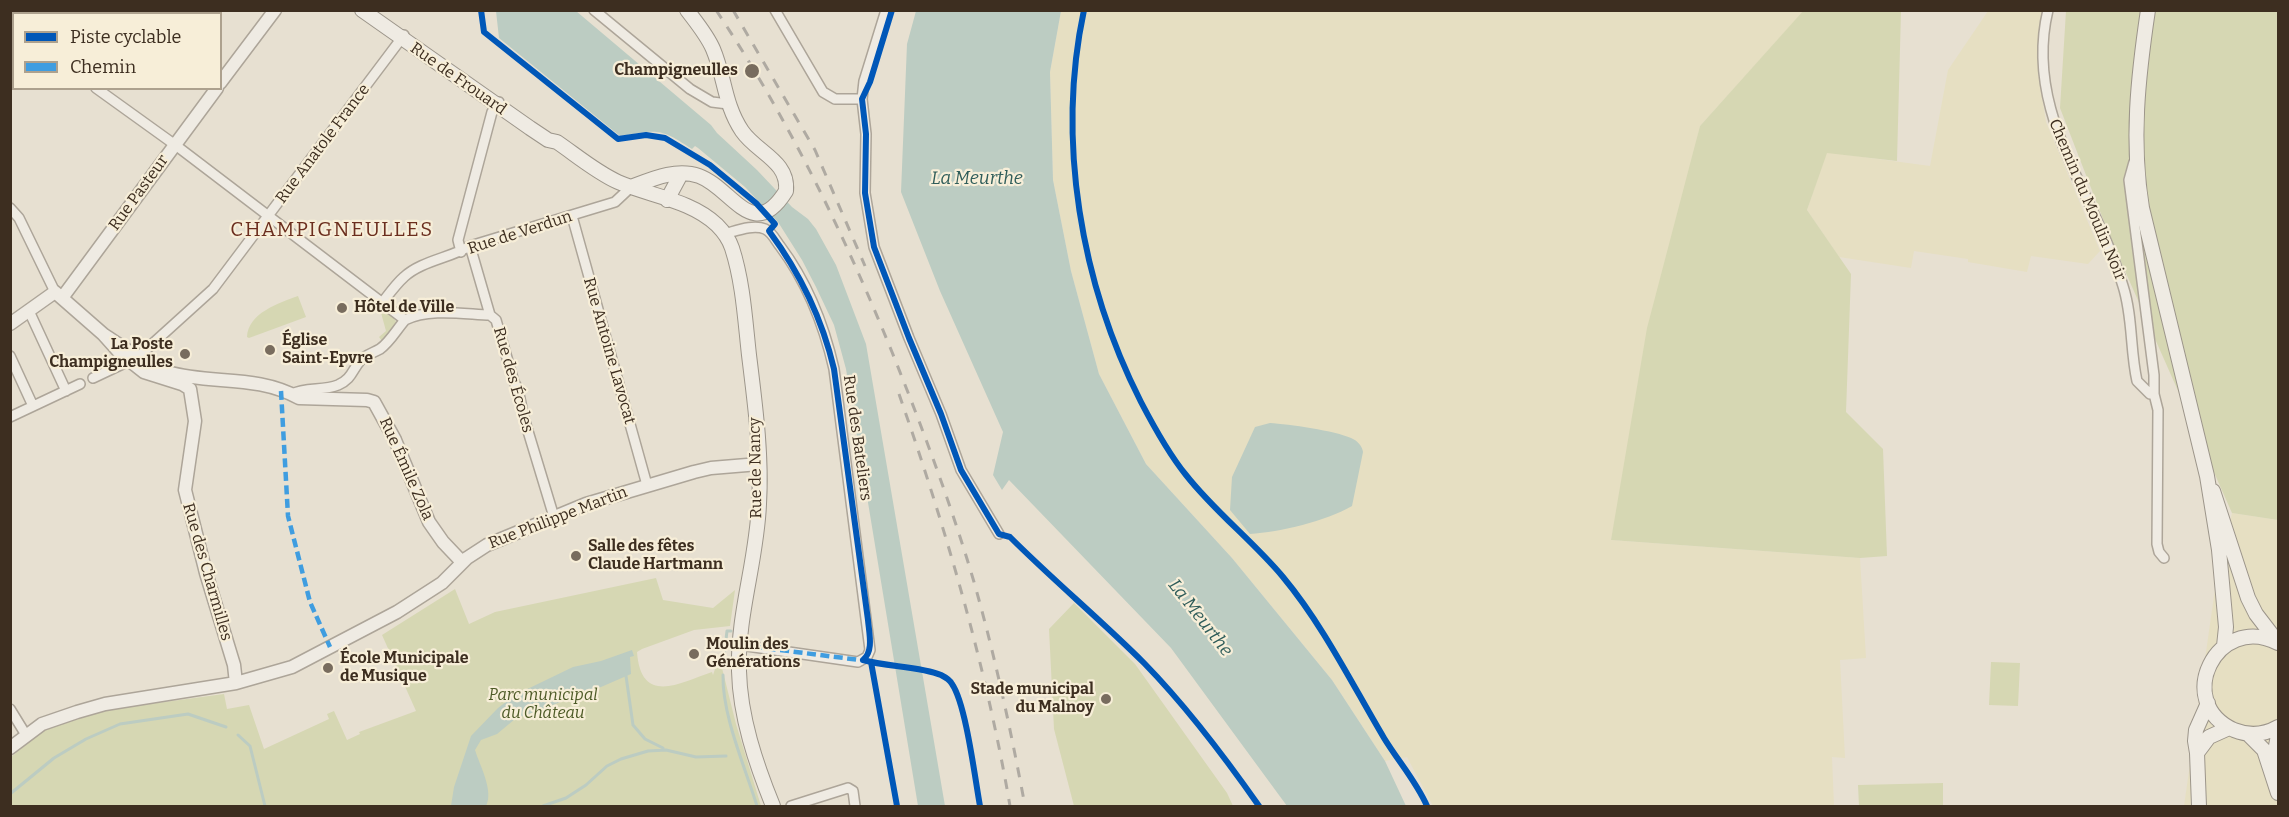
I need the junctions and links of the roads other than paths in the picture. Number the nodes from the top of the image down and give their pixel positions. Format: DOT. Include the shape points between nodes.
graph roads {
  1 [pos="274,10"];
  2 [pos="362,10"];
  3 [pos="373,10"];
  4 [pos="594,10"];
  5 [pos="687,10"];
  6 [pos="775,10"];
  7 [pos="886,10"];
  8 [pos="2048,10"];
  9 [pos="2148,10"];
  10 [pos="403,36"];
  11 [pos="222,80"];
  12 [pos="99,90"];
  13 [pos="216,90"];
  14 [pos="862,99"];
  15 [pos="498,103"];
  16 [pos="728,104"];
  17 [pos="175,145"];
  18 [pos="2136,154"];
  19 [pos="681,174"];
  20 [pos="631,187"];
  21 [pos="667,200"];
  22 [pos="10,208"];
  23 [pos="268,216"];
  24 [pos="572,216"];
  25 [pos="724,234"];
  26 [pos="470,246"];
  27 [pos="461,252"];
  28 [pos="58,295"];
  29 [pos="382,303"];
  30 [pos="29,311"];
  31 [pos="490,315"];
  32 [pos="405,320"];
  33 [pos="10,324"];
  34 [pos="10,356"];
  35 [pos="134,358"];
  36 [pos="93,378"];
  37 [pos="198,378"];
  38 [pos="80,384"];
  39 [pos="190,389"];
  40 [pos="66,391"];
  41 [pos="292,394"];
  42 [pos="2154,394"];
  43 [pos="33,406"];
  44 [pos="10,417"];
  45 [pos="759,464"];
  46 [pos="2207,476"];
  47 [pos="647,485"];
  48 [pos="554,517"];
  49 [pos="999,534"];
  50 [pos="2164,558"];
  51 [pos="462,562"];
  52 [pos="2220,564"];
  53 [pos="2240,575"];
  54 [pos="2278,642"];
  55 [pos="740,645"];
  56 [pos="2224,646"];
  57 [pos="236,683"];
  58 [pos="2208,703"];
  59 [pos="10,709"];
  60 [pos="2278,727"];
  61 [pos="2229,728"];
  62 [pos="2248,734"];
  63 [pos="26,735"];
  64 [pos="2278,735"];
  65 [pos="10,748"];
  66 [pos="2197,753"];
  67 [pos="2278,760"];
  68 [pos="2278,793"];
  69 [pos="773,807"];
  70 [pos="791,807"];
  71 [pos="855,807"];
  72 [pos="2199,807"];
  1 -- 11 [label="street"];
  2 -- 10 [label="main road, Rue de Frouard"];
  3 -- 10 [label="main road, Rue de Frouard"];
  4 -- 16 [label="street" via="690,89 712,102"];
  5 -- 16 [label="main road" via="714,50"];
  6 -- 14 [label="street" via="823,92 835,99"];
  7 -- 14 [label="street"];
  8 -- 42 [label="street, Chemin du Moulin Noir" via="2043,66 2051,117 2124,288 2136,381"];
  9 -- 18 [label="main road" via="2137,94"];
  10 -- 15 [label="main road, Rue de Frouard"];
  10 -- 23 [label="street, Rue Anatole France"];
  12 -- 17 [label="street"];
  13 -- 17 [label="street, Rue Pasteur"];
  14 -- 49 [label="street" via="865,193 874,247 961,470"];
  15 -- 20 [label="main road, Rue de Frouard" via="548,140"];
  15 -- 27 [label="street" via="492,112 458,240"];
  16 -- 19 [label="main road" via="747,138 779,164 785,178 784,194 765,213 754,213 744,210 703,178"];
  17 -- 23 [label="street"];
  17 -- 28 [label="street, Rue Pasteur"];
  18 -- 42 [label="street" via="2129,180"];
  18 -- 46 [label="main road" via="2142,208"];
  19 -- 20 [label="main road" via="658,176"];
  19 -- 21 [label="main road"];
  20 -- 21 [label="main road, Rue de Nancy"];
  20 -- 24 [label="street, Rue de Verdun" via="615,202"];
  21 -- 25 [label="main road, Rue de Nancy" via="703,215"];
  22 -- 28 [label="street"];
  23 -- 29 [label="street"];
  23 -- 35 [label="street, Rue Anatole France" via="213,289"];
  24 -- 26 [label="street, Rue de Verdun"];
  24 -- 47 [label="street, Rue Antoine Lavocat"];
  25 -- 45 [label="main road, Rue de Nancy" via="732,248 744,311"];
  25 -- 55 [label="street, Rue des Bateliers" via="752,228 769,231 808,292 823,329 834,369 870,650 858,662"];
  26 -- 27 [label="street, Rue de Verdun"];
  26 -- 31 [label="street, Rue des Écoles"];
  27 -- 29 [label="street, Rue de Verdun" via="405,275"];
  28 -- 30 [label="street, Rue Pasteur"];
  28 -- 35 [label="street, Rue Émile Zola"];
  29 -- 32 [label="street"];
  30 -- 33 [label="street, Rue Pasteur"];
  30 -- 40 [label="street"];
  31 -- 32 [label="street" via="422,314"];
  31 -- 48 [label="street, Rue des Écoles" via="496,320 518,389"];
  32 -- 41 [label="street" via="340,385"];
  34 -- 43 [label="street"];
  35 -- 36 [label="street, Rue Anatole France"];
  35 -- 37 [label="street, Rue Émile Zola" via="168,372"];
  35 -- 39 [label="street, Rue Émile Zola" via="144,372"];
  37 -- 39 [label="street"];
  37 -- 41 [label="street, Rue Émile Zola" via="244,380"];
  38 -- 40 [label="street"];
  39 -- 57 [label="street, Rue des Charmilles" via="195,421 185,490"];
  40 -- 43 [label="street"];
  41 -- 51 [label="street, Rue Émile Zola" via="299,398 374,402 395,440 429,522"];
  42 -- 50 [label="street" via="2158,410 2157,544"];
  43 -- 44 [label="street"];
  45 -- 47 [label="street, Rue Philippe Martin" via="711,468"];
  45 -- 55 [label="main road, Rue de Nancy" via="759,504"];
  46 -- 52 [label="main road"];
  46 -- 53 [label="main road"];
  47 -- 48 [label="street, Rue Philippe Martin"];
  48 -- 51 [label="street, Rue Philippe Martin" via="487,545"];
  51 -- 57 [label="street, Rue Philippe Martin" via="442,583 376,625 292,667"];
  52 -- 53 [label="street"];
  52 -- 56 [label="main road"];
  53 -- 54 [label="main road" via="2256,614"];
  54 -- 56 [label="main road" via="2245,637"];
  55 -- 69 [label="main road, Rue de Nancy" via="744,712"];
  56 -- 58 [label="main road" via="2206,672"];
  57 -- 63 [label="street, Rue Philippe Martin" via="105,704 42,724"];
  58 -- 61 [label="main road"];
  58 -- 66 [label="main road" via="2196,730"];
  59 -- 63 [label="street"];
  60 -- 62 [label="main road"];
  61 -- 62 [label="main road"];
  61 -- 66 [label="main road" via="2209,737"];
  62 -- 68 [label="main road" via="2264,750"];
  63 -- 65 [label="street, Rue Philippe Martin"];
  64 -- 67 [label="main road"];
  66 -- 72 [label="main road"];
  70 -- 71 [label="street" via="848,789 853,791"];
}
